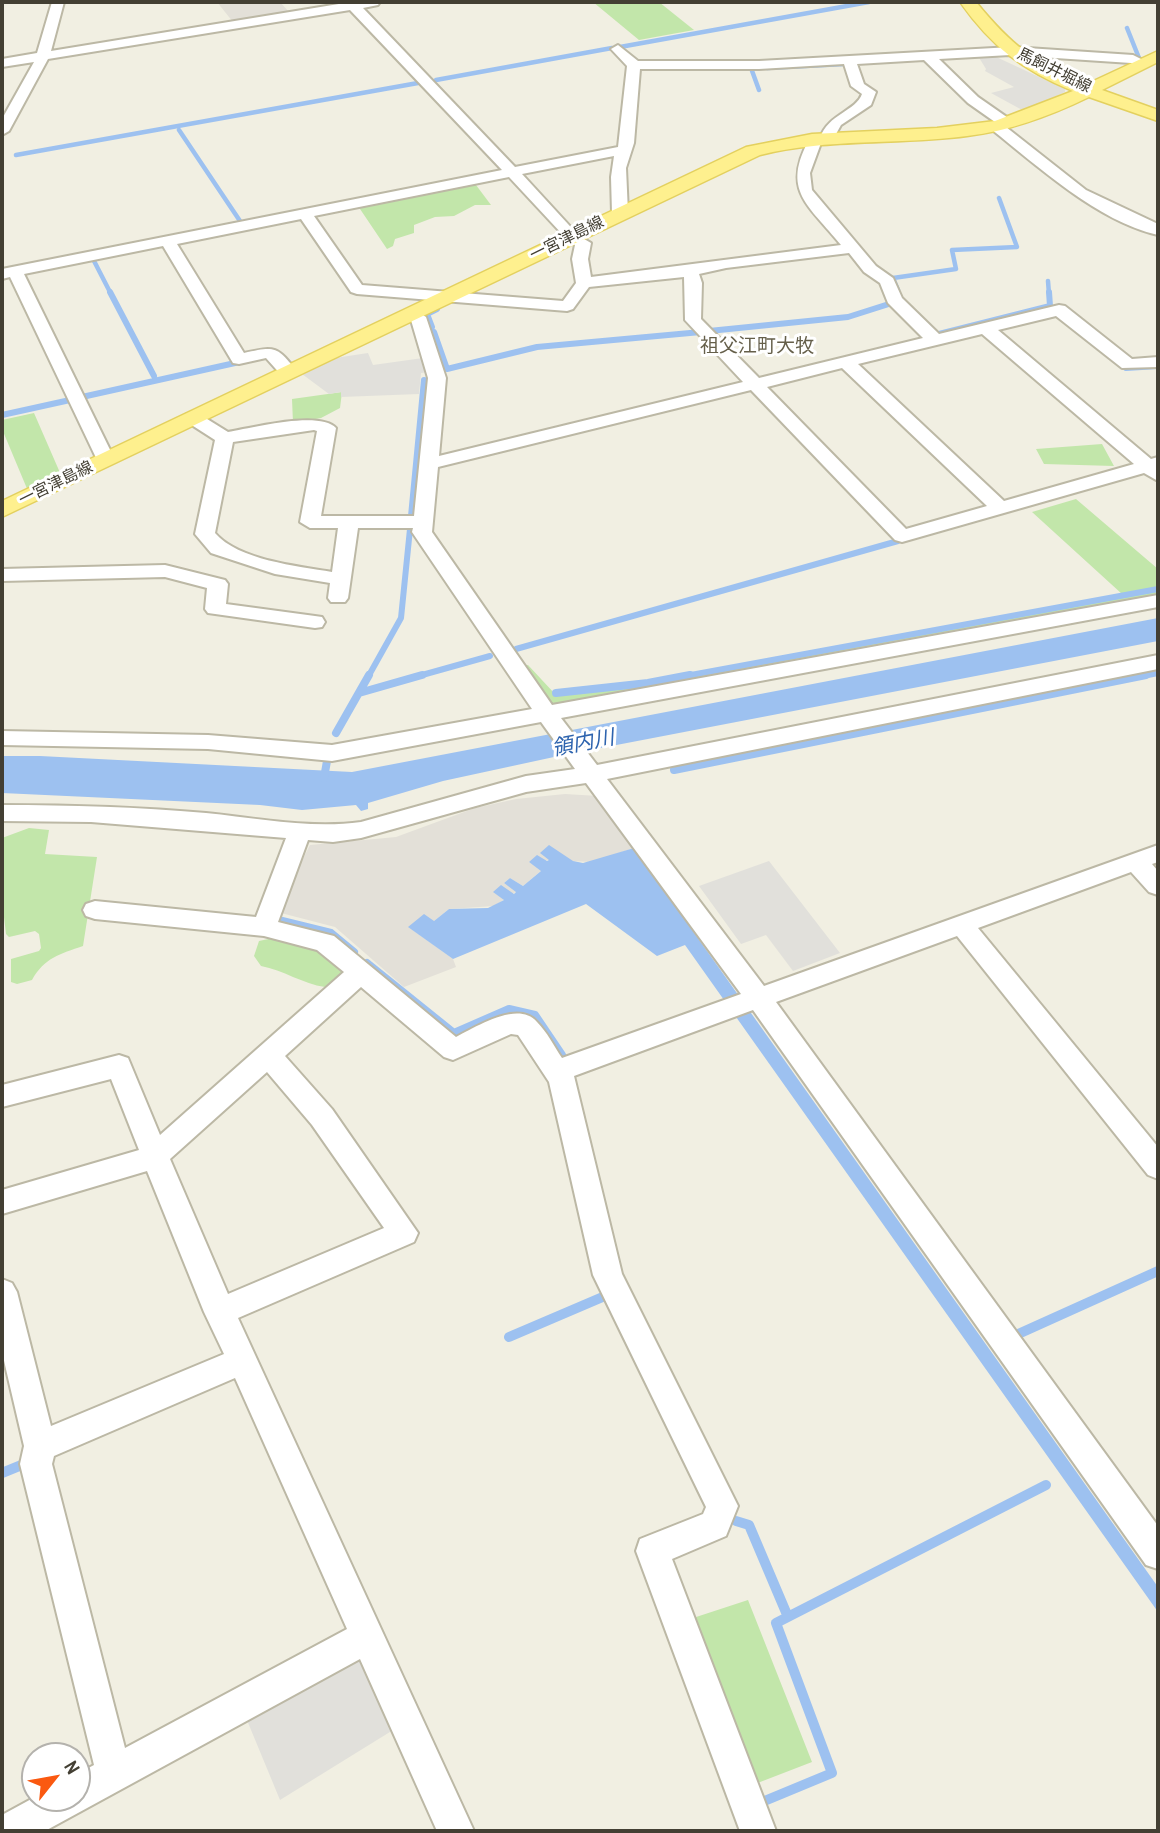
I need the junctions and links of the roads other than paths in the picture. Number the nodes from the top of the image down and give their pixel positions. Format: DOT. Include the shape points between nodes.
graph roads {
  1 [pos="58,2"];
  2 [pos="374,2"];
  3 [pos="968,2"];
  4 [pos="353,5"];
  5 [pos="618,49"];
  6 [pos="1014,52"];
  7 [pos="926,54"];
  8 [pos="43,57"];
  9 [pos="1150,60"];
  10 [pos="849,61"];
  11 [pos="2,63"];
  12 [pos="634,65"];
  13 [pos="1087,89"];
  14 [pos="1154,112"];
  15 [pos="1001,125"];
  16 [pos="2,131"];
  17 [pos="820,140"];
  18 [pos="622,150"];
  19 [pos="512,173"];
  20 [pos="621,213"];
  21 [pos="305,214"];
  22 [pos="1158,230"];
  23 [pos="571,236"];
  24 [pos="168,241"];
  25 [pos="853,248"];
  26 [pos="690,271"];
  27 [pos="9,273"];
  28 [pos="584,283"];
  29 [pos="450,296"];
  30 [pos="411,315"];
  31 [pos="985,328"];
  32 [pos="935,340"];
  33 [pos="845,362"];
  34 [pos="1158,362"];
  35 [pos="289,373"];
  36 [pos="754,385"];
  37 [pos="193,418"];
  38 [pos="225,438"];
  39 [pos="106,460"];
  40 [pos="429,464"];
  41 [pos="1155,468"];
  42 [pos="1000,508"];
  43 [pos="2,510"];
  44 [pos="349,522"];
  45 [pos="423,522"];
  46 [pos="2,575"];
  47 [pos="1158,601"];
  48 [pos="314,622"];
  49 [pos="1158,662"];
  50 [pos="547,715"];
  51 [pos="2,738"];
  52 [pos="590,772"];
  53 [pos="2,813"];
  54 [pos="300,831"];
  55 [pos="1147,857"];
  56 [pos="1158,886"];
  57 [pos="95,910"];
  58 [pos="961,924"];
  59 [pos="264,927"];
  60 [pos="360,972"];
  61 [pos="744,1002"];
  62 [pos="268,1055"];
  63 [pos="557,1072"];
  64 [pos="2,1096"];
  65 [pos="154,1157"];
  66 [pos="1158,1167"];
  67 [pos="2,1202"];
  68 [pos="2,1292"];
  69 [pos="219,1312"];
  70 [pos="241,1361"];
  71 [pos="40,1446"];
  72 [pos="1158,1553"];
  73 [pos="369,1636"];
  74 [pos="114,1774"];
  75 [pos="91,1786"];
  76 [pos="44,1812"];
  77 [pos="9,1831"];
  78 [pos="456,1831"];
  79 [pos="758,1831"];
  1 -- 8 [label="street"];
  2 -- 4 [label="street"];
  3 -- 6 [label="main road, 馬飼井堀線"];
  4 -- 8 [label="street"];
  4 -- 19 [label="street"];
  5 -- 12 [label="street"];
  6 -- 7 [label="street"];
  6 -- 9 [label="street"];
  6 -- 13 [label="main road, 馬飼井堀線"];
  7 -- 10 [label="street"];
  7 -- 15 [label="street"];
  8 -- 11 [label="street"];
  8 -- 16 [label="street"];
  9 -- 13 [label="main road, 一宮津島線"];
  10 -- 12 [label="street"];
  10 -- 17 [label="street" via="858,86 869,92 866,102 838,119"];
  12 -- 18 [label="street" via="627,143"];
  13 -- 14 [label="main road, 馬飼井堀線"];
  13 -- 15 [label="main road, 一宮津島線"];
  15 -- 17 [label="main road, 一宮津島線"];
  15 -- 22 [label="street" via="1081,193"];
  17 -- 20 [label="main road, 一宮津島線" via="753,150"];
  17 -- 25 [label="street" via="803,173 804,191"];
  18 -- 19 [label="street"];
  18 -- 20 [label="street"];
  19 -- 21 [label="street"];
  19 -- 23 [label="street"];
  20 -- 23 [label="main road, 一宮津島線"];
  21 -- 24 [label="street"];
  21 -- 29 [label="street" via="357,289"];
  23 -- 28 [label="street" via="583,243"];
  23 -- 29 [label="main road, 一宮津島線"];
  24 -- 27 [label="street"];
  24 -- 35 [label="street" via="239,359 270,352"];
  25 -- 26 [label="street"];
  25 -- 32 [label="street" via="887,281 894,300"];
  26 -- 28 [label="street"];
  26 -- 36 [label="street" via="693,320"];
  27 -- 39 [label="street"];
  28 -- 29 [label="street" via="567,306"];
  29 -- 30 [label="main road, 一宮津島線"];
  30 -- 35 [label="main road, 一宮津島線"];
  30 -- 40 [label="street" via="418,317 437,378"];
  31 -- 32 [label="street"];
  31 -- 34 [label="street" via="1059,310 1128,364"];
  31 -- 41 [label="street"];
  32 -- 33 [label="street"];
  33 -- 36 [label="street"];
  33 -- 42 [label="street"];
  35 -- 37 [label="main road, 一宮津島線"];
  36 -- 40 [label="street"];
  36 -- 42 [label="street" via="902,536"];
  37 -- 38 [label="street"];
  37 -- 39 [label="main road, 一宮津島線"];
  38 -- 44 [label="street" via="314,424 327,428 310,522"];
  38 -- 44 [label="street" via="205,534 218,549 339,589"];
  39 -- 43 [label="main road, 一宮津島線"];
  40 -- 45 [label="street"];
  41 -- 42 [label="street"];
  44 -- 45 [label="street"];
  45 -- 50 [label="street" via="422,532"];
  46 -- 48 [label="street" via="165,571 218,584 215,609"];
  47 -- 50 [label="street"];
  49 -- 52 [label="street"];
  50 -- 51 [label="street" via="332,753 208,742"];
  50 -- 52 [label="street"];
  52 -- 54 [label="street" via="526,784 361,830 332,834"];
  52 -- 61 [label="street"];
  53 -- 54 [label="street" via="128,817"];
  54 -- 59 [label="street"];
  55 -- 56 [label="street"];
  55 -- 58 [label="street"];
  57 -- 59 [label="street"];
  58 -- 61 [label="street"];
  58 -- 66 [label="street"];
  59 -- 60 [label="street" via="325,943"];
  60 -- 62 [label="street"];
  60 -- 63 [label="street" via="453,1050 509,1023 526,1026"];
  61 -- 63 [label="street"];
  61 -- 72 [label="street"];
  62 -- 65 [label="street"];
  62 -- 69 [label="street" via="322,1117 404,1233"];
  63 -- 79 [label="street" via="608,1275 722,1506 715,1525 652,1551"];
  64 -- 65 [label="street" via="119,1066"];
  65 -- 67 [label="street"];
  65 -- 69 [label="street"];
  68 -- 71 [label="street"];
  69 -- 70 [label="street"];
  70 -- 71 [label="street"];
  70 -- 73 [label="street"];
  71 -- 74 [label="street" via="36,1464"];
  73 -- 74 [label="street"];
  73 -- 78 [label="street"];
  74 -- 75 [label="street"];
  76 -- 77 [label="street"];
}
